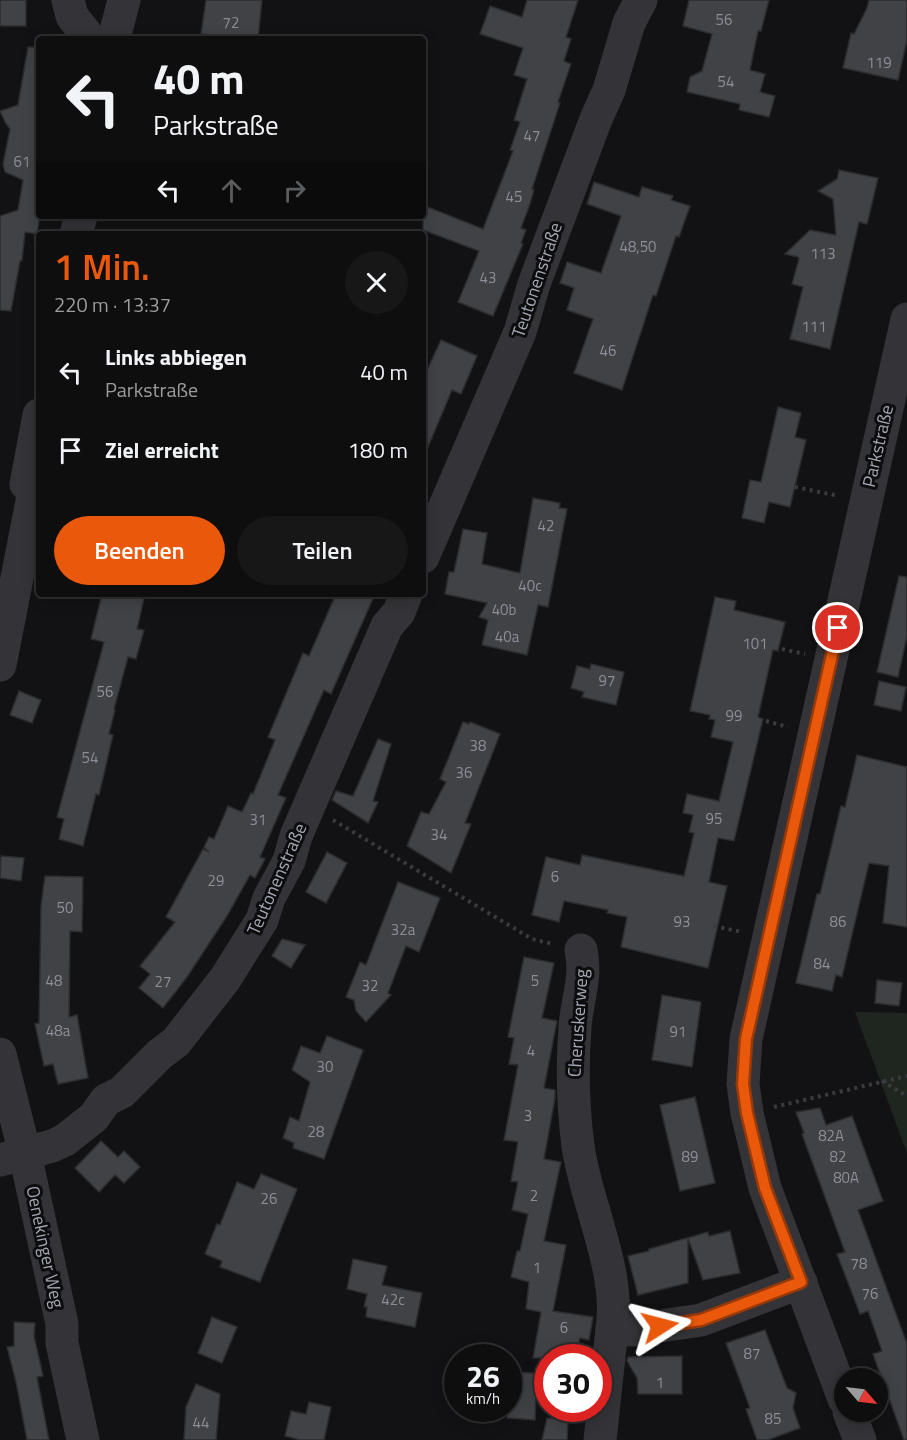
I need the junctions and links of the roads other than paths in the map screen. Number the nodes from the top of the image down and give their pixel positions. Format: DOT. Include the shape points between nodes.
graph roads {
  1 [pos="68,0"];
  2 [pos="124,0"];
  3 [pos="641,0"];
  4 [pos="88,36"];
  5 [pos="115,36"];
  6 [pos="907,319"];
  7 [pos="36,431"];
  8 [pos="426,549"];
  9 [pos="405,597"];
  10 [pos="0,665"];
  11 [pos="580,950"];
  12 [pos="0,1054"];
  13 [pos="12,1157"];
  14 [pos="801,1282"];
  15 [pos="612,1329"];
  16 [pos="834,1372"];
  17 [pos="853,1422"];
  18 [pos="83,1440"];
  19 [pos="600,1440"];
  20 [pos="860,1440"];
  1 -- 4 [label="street" via="72,16"];
  2 -- 5 [label="street"];
  3 -- 8 [label="street, Teutonenstraße" via="629,23 609,90 534,284 520,332"];
  6 -- 14 [label="street, Parkstraße" via="746,1039 743,1084 747,1113 765,1188"];
  7 -- 10 [label="street" via="26,484 34,491"];
  9 -- 13 [label="street, Teutonenstraße" via="387,626 296,836 289,861 268,898 262,920 225,979 176,1042 122,1092 106,1100 94,1117 65,1140"];
  11 -- 15 [label="street, Cheruskerweg" via="584,967 573,1064 578,1146 611,1282 615,1310"];
  12 -- 13 [label="street, Oenekinger Weg"];
  13 -- 18 [label="street, Oenekinger Weg" via="62,1324 62,1343"];
  14 -- 15 [label="street" via="701,1320 634,1330"];
  14 -- 16 [label="street, Parkstraße"];
  15 -- 19 [label="street, Cheruskerweg"];
  17 -- 20 [label="street"];
}
